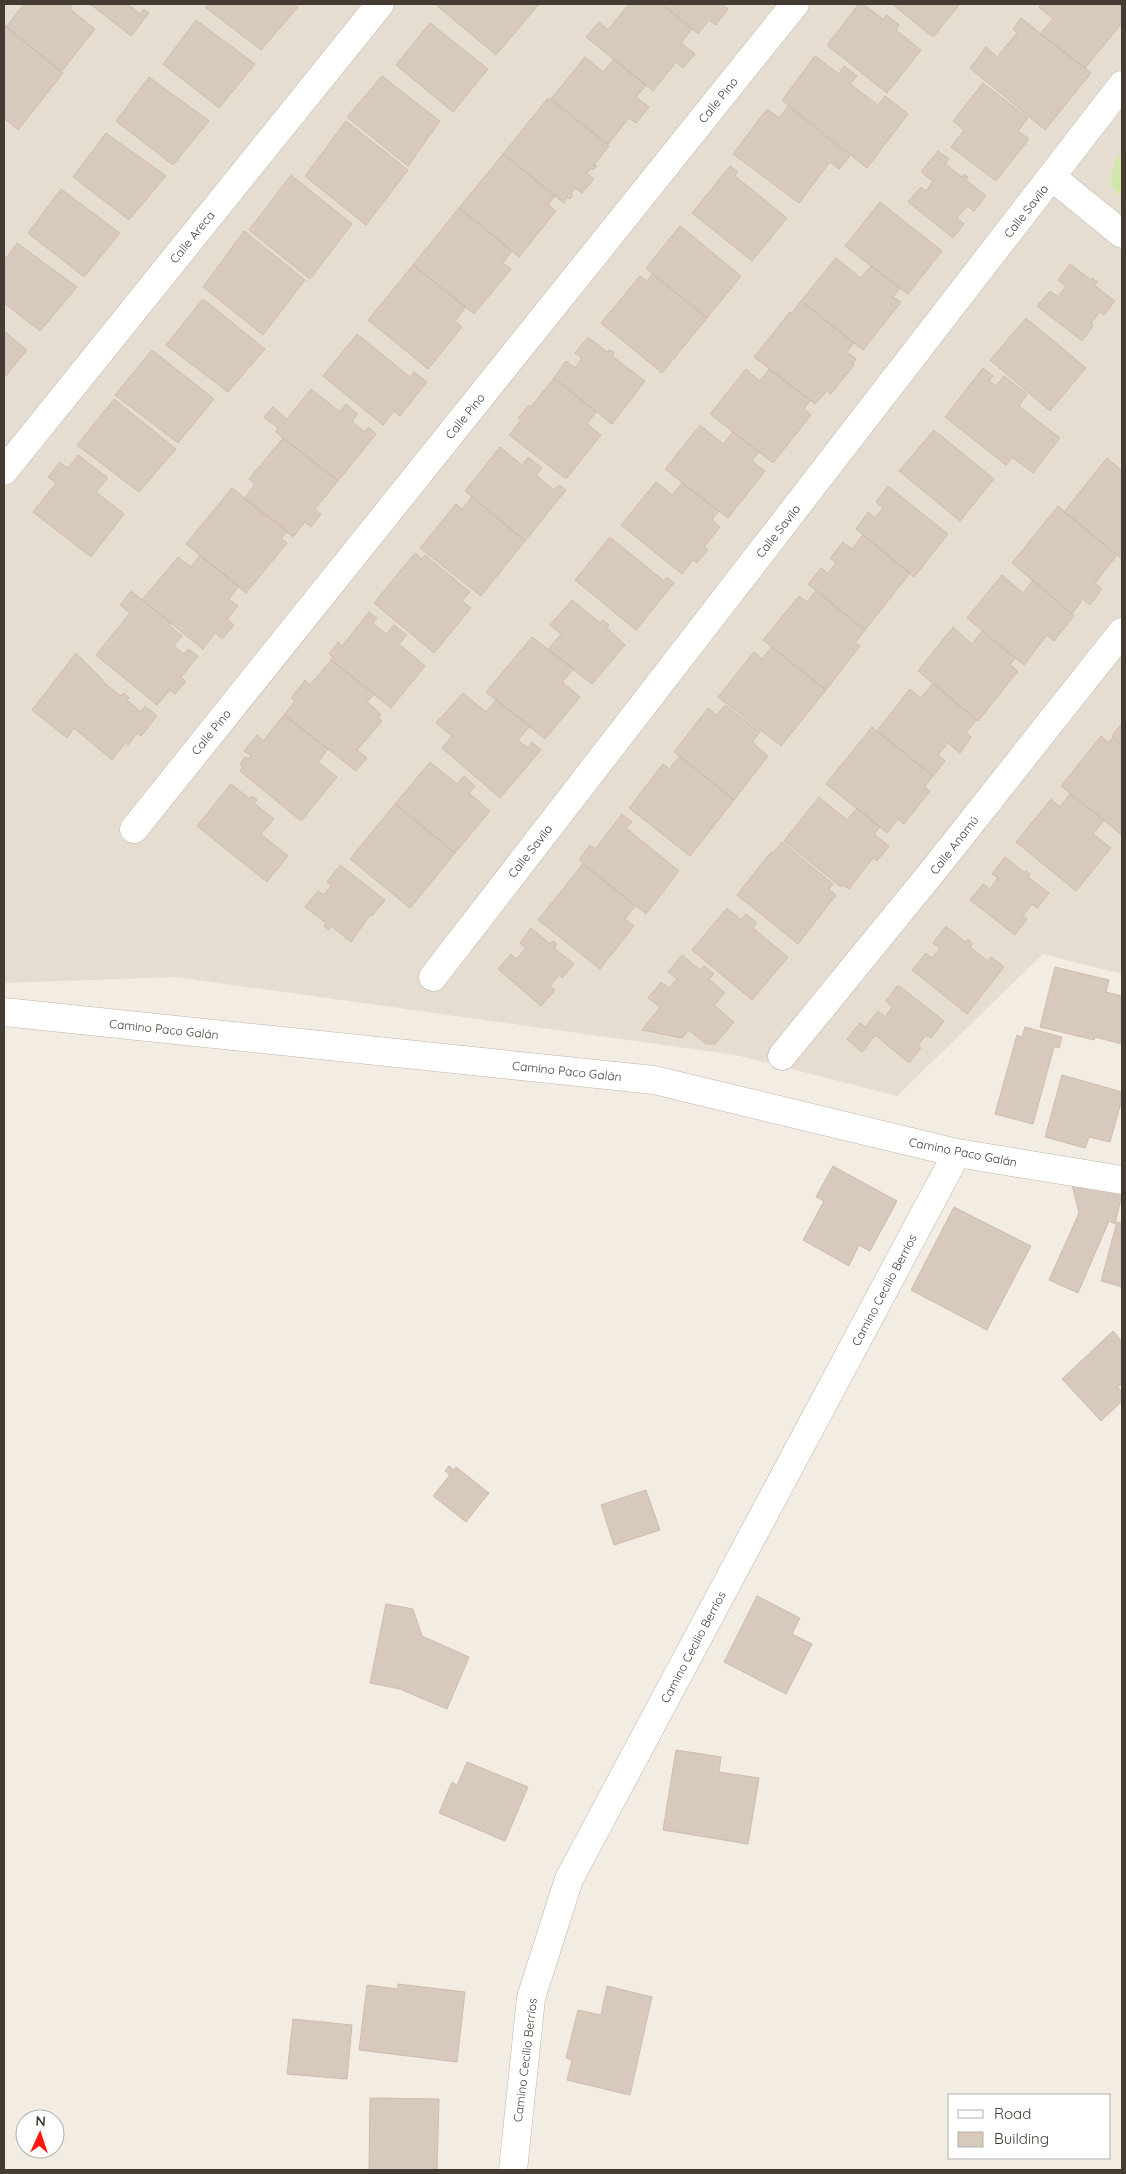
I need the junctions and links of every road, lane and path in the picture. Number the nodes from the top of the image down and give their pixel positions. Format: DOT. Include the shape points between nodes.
graph roads {
  1 [pos="380,4"];
  2 [pos="795,4"];
  3 [pos="1122,84"];
  4 [pos="1052,177"];
  5 [pos="1122,234"];
  6 [pos="4,471"];
  7 [pos="1122,632"];
  8 [pos="134,829"];
  9 [pos="433,977"];
  10 [pos="4,1012"];
  11 [pos="782,1056"];
  12 [pos="957,1153"];
  13 [pos="1122,1180"];
  14 [pos="512,2170"];
  1 -- 6 [label="street, Calle Areca"];
  2 -- 8 [label="street, Calle Pino"];
  3 -- 4 [label="street, Calle Savila"];
  4 -- 5 [label="street"];
  4 -- 9 [label="street, Calle Savila"];
  7 -- 11 [label="street, Calle Anamú"];
  10 -- 12 [label="street, Camino Paco Galán" via="654,1080"];
  12 -- 13 [label="street, Camino Paco Galán"];
  12 -- 14 [label="street, Camino Cecilio Berríos" via="569,1879 531,1998"];
}
